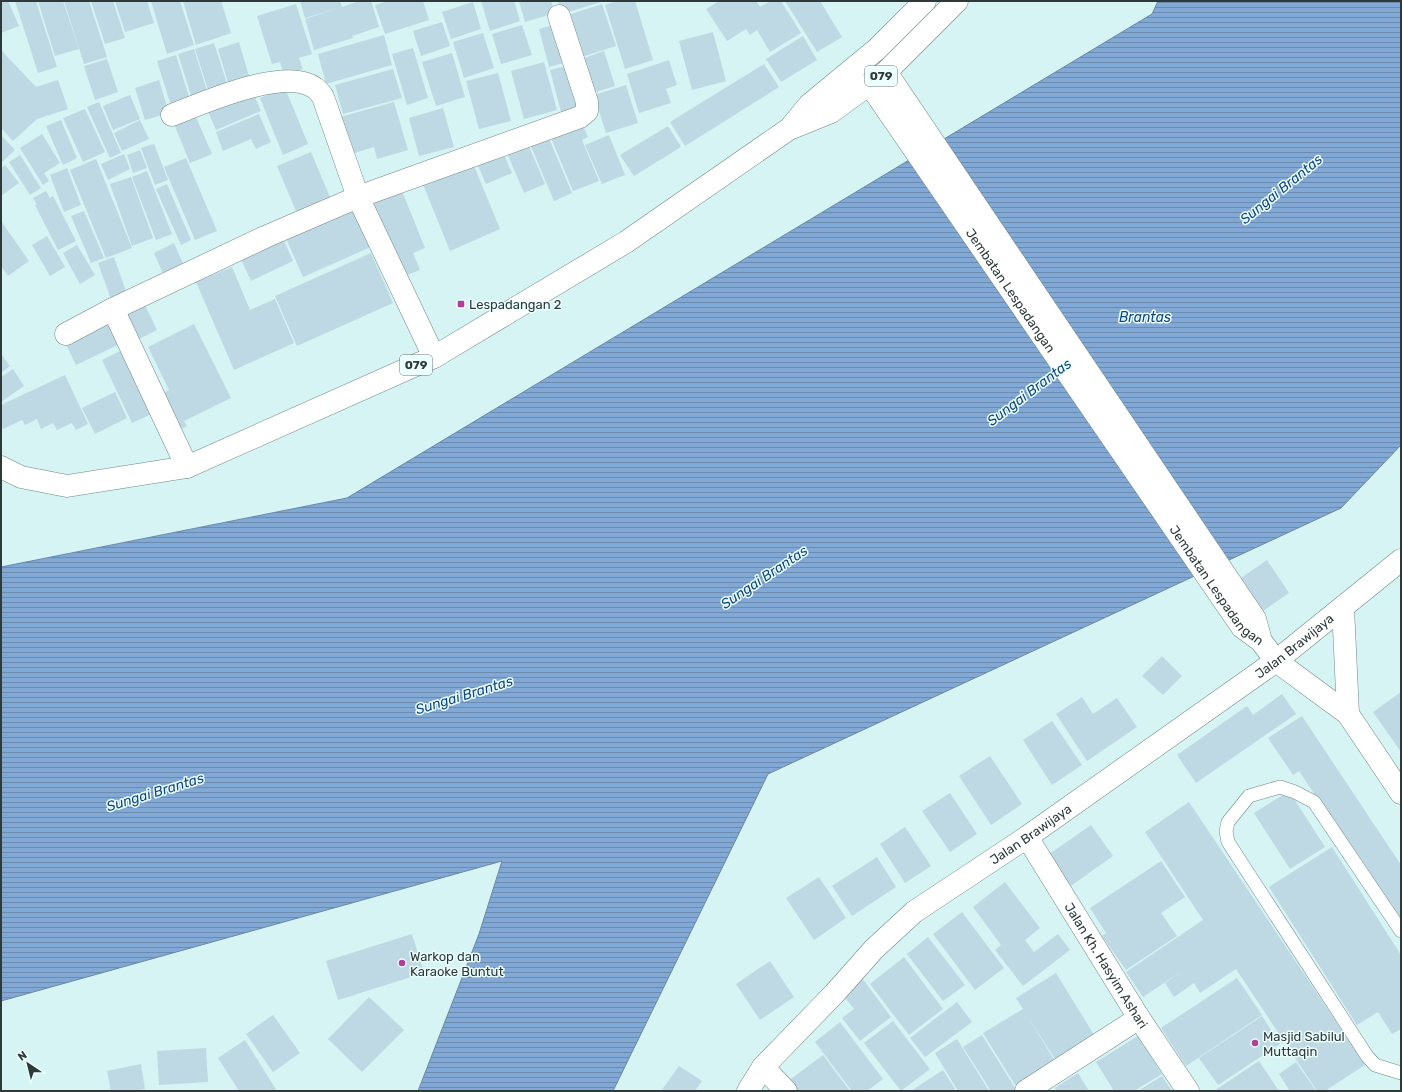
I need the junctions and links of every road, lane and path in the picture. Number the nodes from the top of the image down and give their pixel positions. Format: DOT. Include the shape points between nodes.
graph roads {
  1 [pos="924,1"];
  2 [pos="957,1"];
  3 [pos="559,16"];
  4 [pos="883,86"];
  5 [pos="172,115"];
  6 [pos="789,129"];
  7 [pos="358,198"];
  8 [pos="113,310"];
  9 [pos="66,334"];
  10 [pos="434,357"];
  11 [pos="1,467"];
  12 [pos="187,467"];
  13 [pos="1401,560"];
  14 [pos="1343,608"];
  15 [pos="1276,661"];
  16 [pos="1348,714"];
  17 [pos="1401,793"];
  18 [pos="1027,837"];
  19 [pos="1401,931"];
  20 [pos="1139,1018"];
  21 [pos="763,1067"];
  22 [pos="1401,1073"];
  23 [pos="748,1091"];
  24 [pos="786,1091"];
  25 [pos="1026,1091"];
  26 [pos="1188,1091"];
  1 -- 6 [label="street, 079" via="878,49 809,105"];
  2 -- 4 [label="street, 079"];
  3 -- 7 [label="street" via="587,102 587,111 584,114"];
  4 -- 6 [label="street, 079" via="831,112"];
  4 -- 15 [label="street, Jembatan Lespadangan"];
  5 -- 7 [label="street" via="224,94 250,87 288,81 315,87 323,97"];
  6 -- 10 [label="street, 079" via="626,242"];
  7 -- 8 [label="street" via="265,237"];
  7 -- 10 [label="street"];
  8 -- 9 [label="street"];
  8 -- 12 [label="street"];
  10 -- 12 [label="street, 079"];
  11 -- 12 [label="street, 079" via="21,477 67,486"];
  13 -- 14 [label="street, Jalan Brawijaya"];
  14 -- 15 [label="street, Jalan Brawijaya"];
  14 -- 16 [label="street"];
  15 -- 16 [label="street, Jembatan Lespadangan"];
  15 -- 18 [label="street, Jalan Brawijaya"];
  16 -- 17 [label="street"];
  18 -- 20 [label="street, Jalan Kh. Hasyim Ashari"];
  18 -- 21 [label="street, Jalan Brawijaya" via="914,912 874,949"];
  19 -- 22 [label="lane" via="1314,802 1280,787 1249,796 1228,822 1228,842 1367,1056 1376,1065"];
  20 -- 25 [label="street"];
  20 -- 26 [label="street, Jalan Kh. Hasyim Ashari"];
  21 -- 23 [label="street, Jalan Brawijaya"];
  21 -- 24 [label="street"];
}
